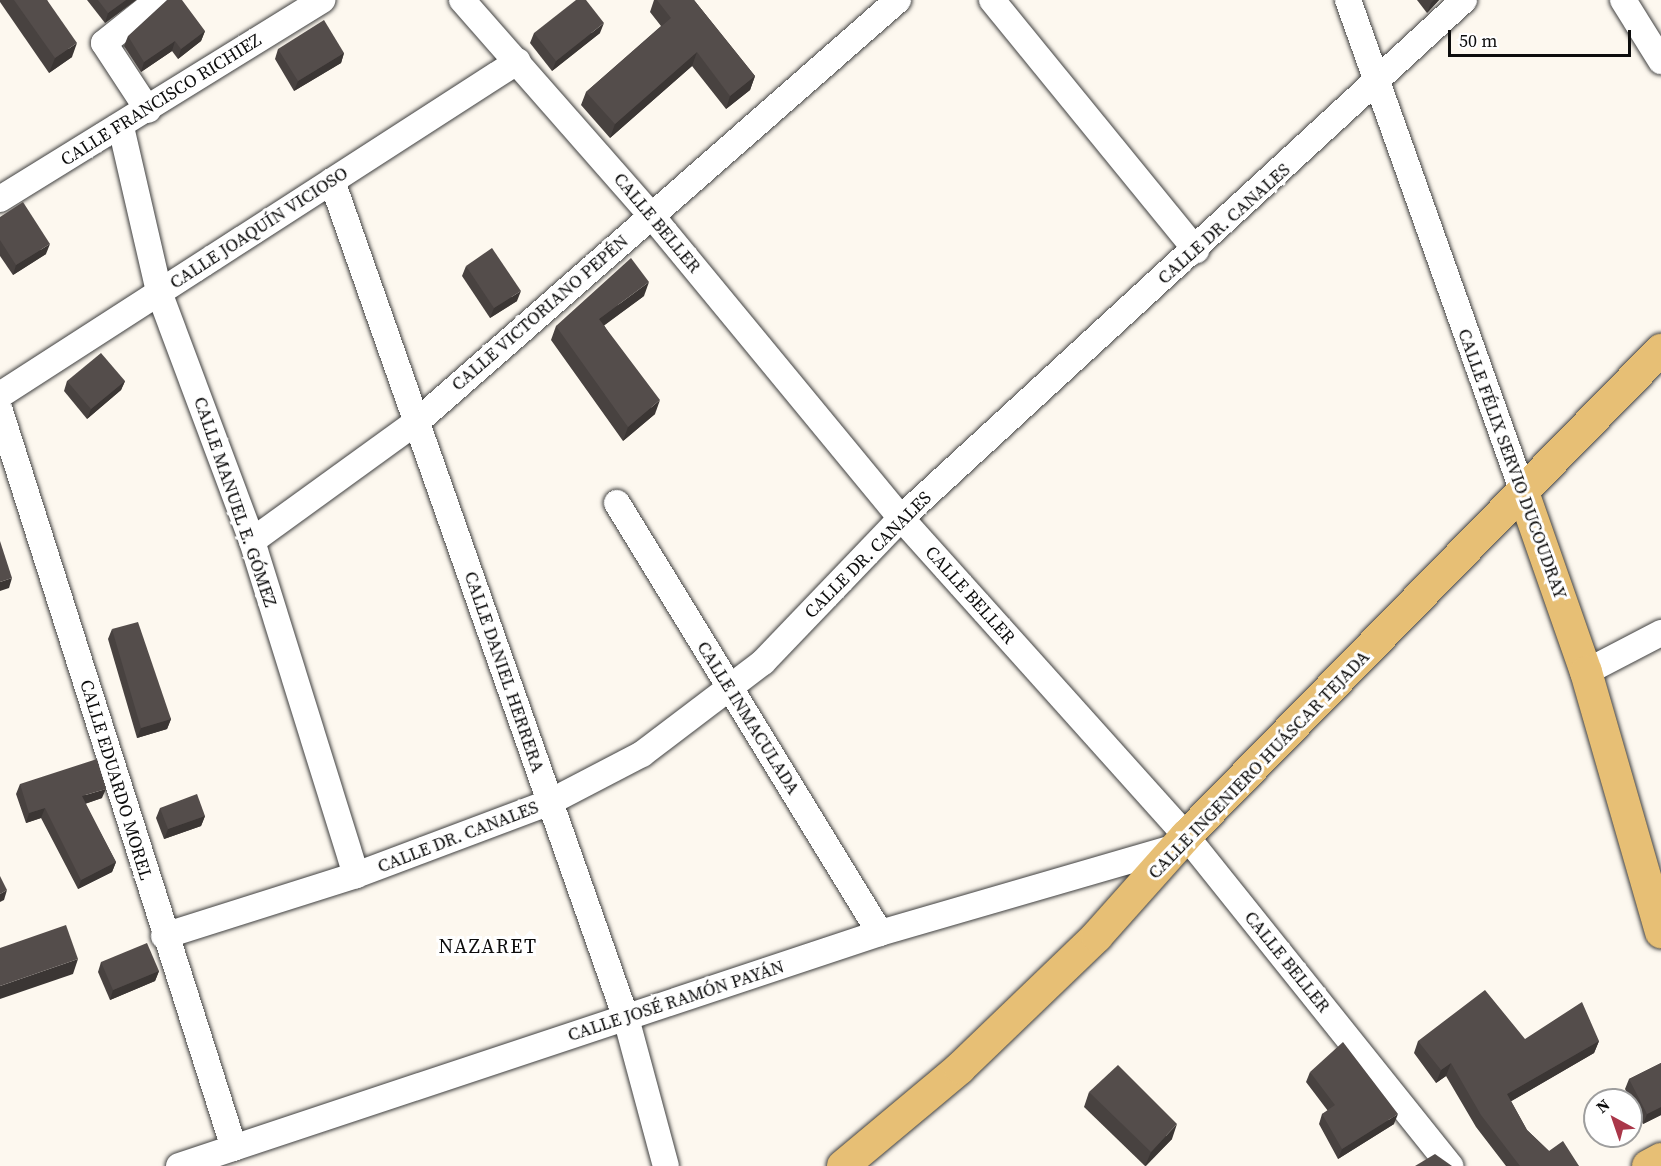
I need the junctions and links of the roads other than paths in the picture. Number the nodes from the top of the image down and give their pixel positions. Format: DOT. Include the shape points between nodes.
graph roads {
  1 [pos="158,0"];
  2 [pos="321,0"];
  3 [pos="462,0"];
  4 [pos="898,0"];
  5 [pos="993,0"];
  6 [pos="1348,0"];
  7 [pos="1464,0"];
  8 [pos="1623,0"];
  9 [pos="518,61"];
  10 [pos="1661,61"];
  11 [pos="1375,86"];
  12 [pos="148,110"];
  13 [pos="121,127"];
  14 [pos="332,181"];
  15 [pos="0,199"];
  16 [pos="651,215"];
  17 [pos="1196,250"];
  18 [pos="159,292"];
  19 [pos="1661,350"];
  20 [pos="0,395"];
  21 [pos="0,411"];
  22 [pos="419,420"];
  23 [pos="1524,495"];
  24 [pos="617,503"];
  25 [pos="901,518"];
  26 [pos="252,541"];
  27 [pos="1661,633"];
  28 [pos="1586,672"];
  29 [pos="729,686"];
  30 [pos="548,802"];
  31 [pos="1181,842"];
  32 [pos="356,875"];
  33 [pos="1661,932"];
  34 [pos="880,933"];
  35 [pos="165,936"];
  36 [pos="626,1018"];
  37 [pos="234,1148"];
  38 [pos="1661,1159"];
  39 [pos="180,1166"];
  40 [pos="666,1166"];
  41 [pos="843,1166"];
  42 [pos="1450,1166"];
  43 [pos="1648,1166"];
  1 -- 12 [label="street" via="104,43"];
  2 -- 12 [label="street, CALLE FRANCISCO RICHIEZ"];
  3 -- 9 [label="street, CALLE BELLER"];
  4 -- 16 [label="street, CALLE VICTORIANO PEPÉN"];
  5 -- 17 [label="street"];
  6 -- 11 [label="street, CALLE FÉLIX SERVIO DUCOUDRAY"];
  7 -- 11 [label="street, CALLE DR. CANALES"];
  8 -- 10 [label="street"];
  9 -- 14 [label="street, CALLE JOAQUÍN VICIOSO"];
  9 -- 16 [label="street, CALLE BELLER"];
  11 -- 17 [label="street, CALLE DR. CANALES"];
  11 -- 23 [label="street, CALLE FÉLIX SERVIO DUCOUDRAY"];
  12 -- 13 [label="street, CALLE FRANCISCO RICHIEZ"];
  13 -- 15 [label="street, CALLE FRANCISCO RICHIEZ"];
  13 -- 18 [label="street, CALLE MANUEL E. GÓMEZ"];
  14 -- 18 [label="street, CALLE JOAQUÍN VICIOSO"];
  14 -- 22 [label="street, CALLE DANIEL HERRERA"];
  16 -- 22 [label="street, CALLE VICTORIANO PEPÉN"];
  16 -- 25 [label="street, CALLE BELLER"];
  17 -- 25 [label="street, CALLE DR. CANALES"];
  18 -- 20 [label="street, CALLE JOAQUÍN VICIOSO"];
  18 -- 26 [label="street, CALLE MANUEL E. GÓMEZ"];
  19 -- 23 [label="main road, CALLE INGENIERO HUÁSCAR TEJADA"];
  21 -- 35 [label="street, CALLE EDUARDO MOREL"];
  22 -- 26 [label="street, CALLE VICTORIANO PEPÉN"];
  22 -- 30 [label="street, CALLE DANIEL HERRERA"];
  23 -- 28 [label="main road, CALLE FÉLIX SERVIO DUCOUDRAY"];
  23 -- 31 [label="main road, CALLE INGENIERO HUÁSCAR TEJADA"];
  24 -- 29 [label="street, CALLE INMACULADA"];
  25 -- 29 [label="street, CALLE DR. CANALES" via="763,662"];
  25 -- 31 [label="street, CALLE BELLER"];
  26 -- 32 [label="street, CALLE MANUEL E. GÓMEZ"];
  27 -- 28 [label="street"];
  28 -- 33 [label="main road, CALLE FÉLIX SERVIO DUCOUDRAY"];
  29 -- 30 [label="street, CALLE DR. CANALES" via="642,754"];
  29 -- 34 [label="street, CALLE INMACULADA"];
  30 -- 32 [label="street, CALLE DR. CANALES"];
  30 -- 36 [label="street, CALLE DANIEL HERRERA"];
  31 -- 34 [label="street, CALLE JOSÉ RAMÓN PAYÁN"];
  31 -- 41 [label="main road, CALLE INGENIERO HUÁSCAR TEJADA" via="1096,936 977,1051"];
  31 -- 42 [label="street, CALLE BELLER"];
  32 -- 35 [label="street, CALLE DR. CANALES"];
  34 -- 36 [label="street, CALLE JOSÉ RAMÓN PAYÁN"];
  35 -- 37 [label="street, CALLE EDUARDO MOREL"];
  36 -- 37 [label="street, CALLE JOSÉ RAMÓN PAYÁN"];
  36 -- 40 [label="street, CALLE DANIEL HERRERA"];
  37 -- 39 [label="street, CALLE JOSÉ RAMÓN PAYÁN"];
  38 -- 43 [label="main road"];
}
